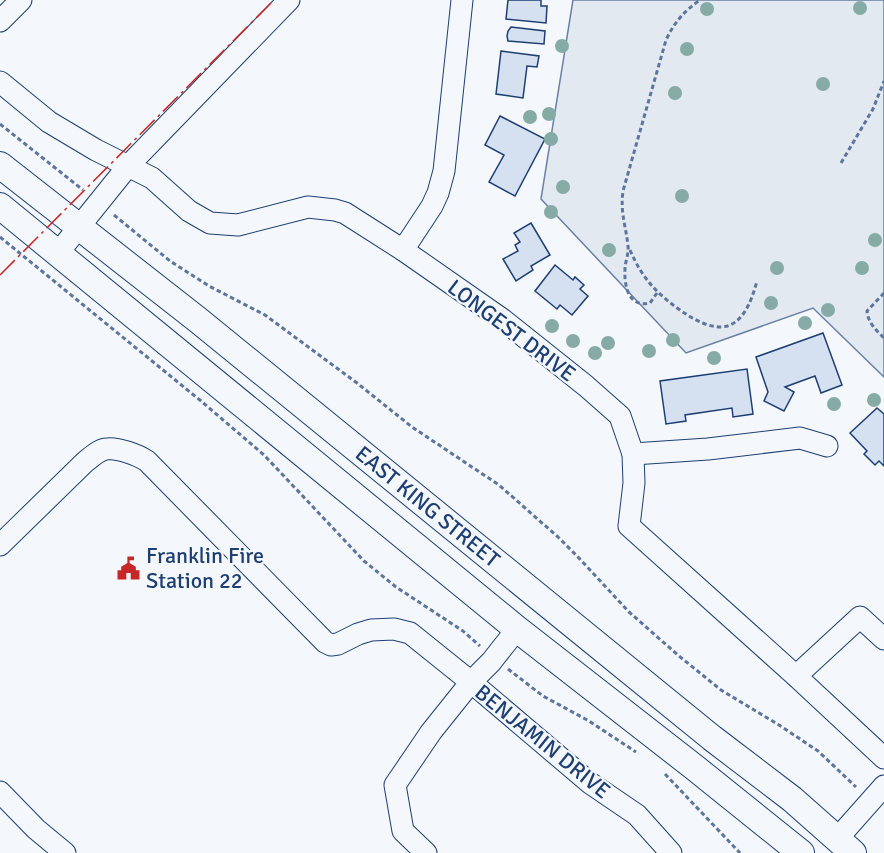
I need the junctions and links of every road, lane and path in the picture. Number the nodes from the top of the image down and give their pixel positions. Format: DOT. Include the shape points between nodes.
graph roads {
  1 [pos="21,0"];
  2 [pos="289,0"];
  3 [pos="462,0"];
  4 [pos="700,0"];
  5 [pos="0,21"];
  6 [pos="884,81"];
  7 [pos="0,82"];
  8 [pos="0,124"];
  9 [pos="841,163"];
  10 [pos="0,165"];
  11 [pos="128,166"];
  12 [pos="99,203"];
  13 [pos="0,206"];
  14 [pos="80,227"];
  15 [pos="0,237"];
  16 [pos="629,249"];
  17 [pos="403,250"];
  18 [pos="58,253"];
  19 [pos="757,281"];
  20 [pos="657,293"];
  21 [pos="884,293"];
  22 [pos="884,338"];
  23 [pos="827,446"];
  24 [pos="633,454"];
  25 [pos="0,545"];
  26 [pos="517,629"];
  27 [pos="884,639"];
  28 [pos="495,657"];
  29 [pos="796,676"];
  30 [pos="471,682"];
  31 [pos="640,755"];
  32 [pos="884,758"];
  33 [pos="664,773"];
  34 [pos="0,792"];
  35 [pos="877,794"];
  36 [pos="845,846"];
  37 [pos="65,853"];
  38 [pos="426,853"];
  39 [pos="671,853"];
  40 [pos="740,853"];
  41 [pos="801,853"];
  1 -- 5 [label="street"];
  2 -- 11 [label="street"];
  3 -- 17 [label="street" via="444,171 432,206"];
  4 -- 16 [label="path" via="672,27 654,78 622,197"];
  6 -- 9 [label="path" via="873,109"];
  7 -- 11 [label="street, LONGEST DRIVE" via="58,128"];
  8 -- 12 [label="path"];
  10 -- 14 [label="main road, EAST KING STREET"];
  11 -- 12 [label="street"];
  11 -- 17 [label="street, LONGEST DRIVE" via="152,178 189,211 210,223 238,225 308,207 335,210"];
  12 -- 14 [label="street"];
  12 -- 35 [label="path" via="170,261 265,315 412,427 499,485 679,656 721,690 779,724"];
  13 -- 18 [label="main road, EAST KING STREET"];
  14 -- 18 [label="street"];
  14 -- 36 [label="main road, EAST KING STREET" via="792,799"];
  15 -- 28 [label="path" via="264,456 364,561"];
  16 -- 20 [label="path" via="641,274"];
  16 -- 20 [label="path" via="625,269 632,300 645,305"];
  17 -- 24 [label="street, LONGEST DRIVE" via="502,319 620,416"];
  18 -- 26 [label="main road, EAST KING STREET"];
  19 -- 20 [label="path" via="741,318 718,328 699,322"];
  21 -- 22 [label="path" via="867,311 868,319"];
  23 -- 24 [label="street" via="801,438"];
  24 -- 29 [label="street, LONGEST DRIVE" via="629,526"];
  25 -- 30 [label="street, BENJAMIN DRIVE" via="96,454 106,449 131,452 147,461 325,642 339,644 371,630 410,633"];
  26 -- 28 [label="street"];
  26 -- 41 [label="main road, EAST KING STREET"];
  27 -- 29 [label="street" via="860,616"];
  28 -- 30 [label="street"];
  28 -- 31 [label="path" via="543,696"];
  29 -- 32 [label="street, LONGEST DRIVE"];
  30 -- 38 [label="street" via="394,785 403,831"];
  30 -- 39 [label="street, BENJAMIN DRIVE" via="590,783 637,814"];
  33 -- 40 [label="path"];
  34 -- 37 [label="street" via="36,830"];
  35 -- 36 [label="street"];
}
